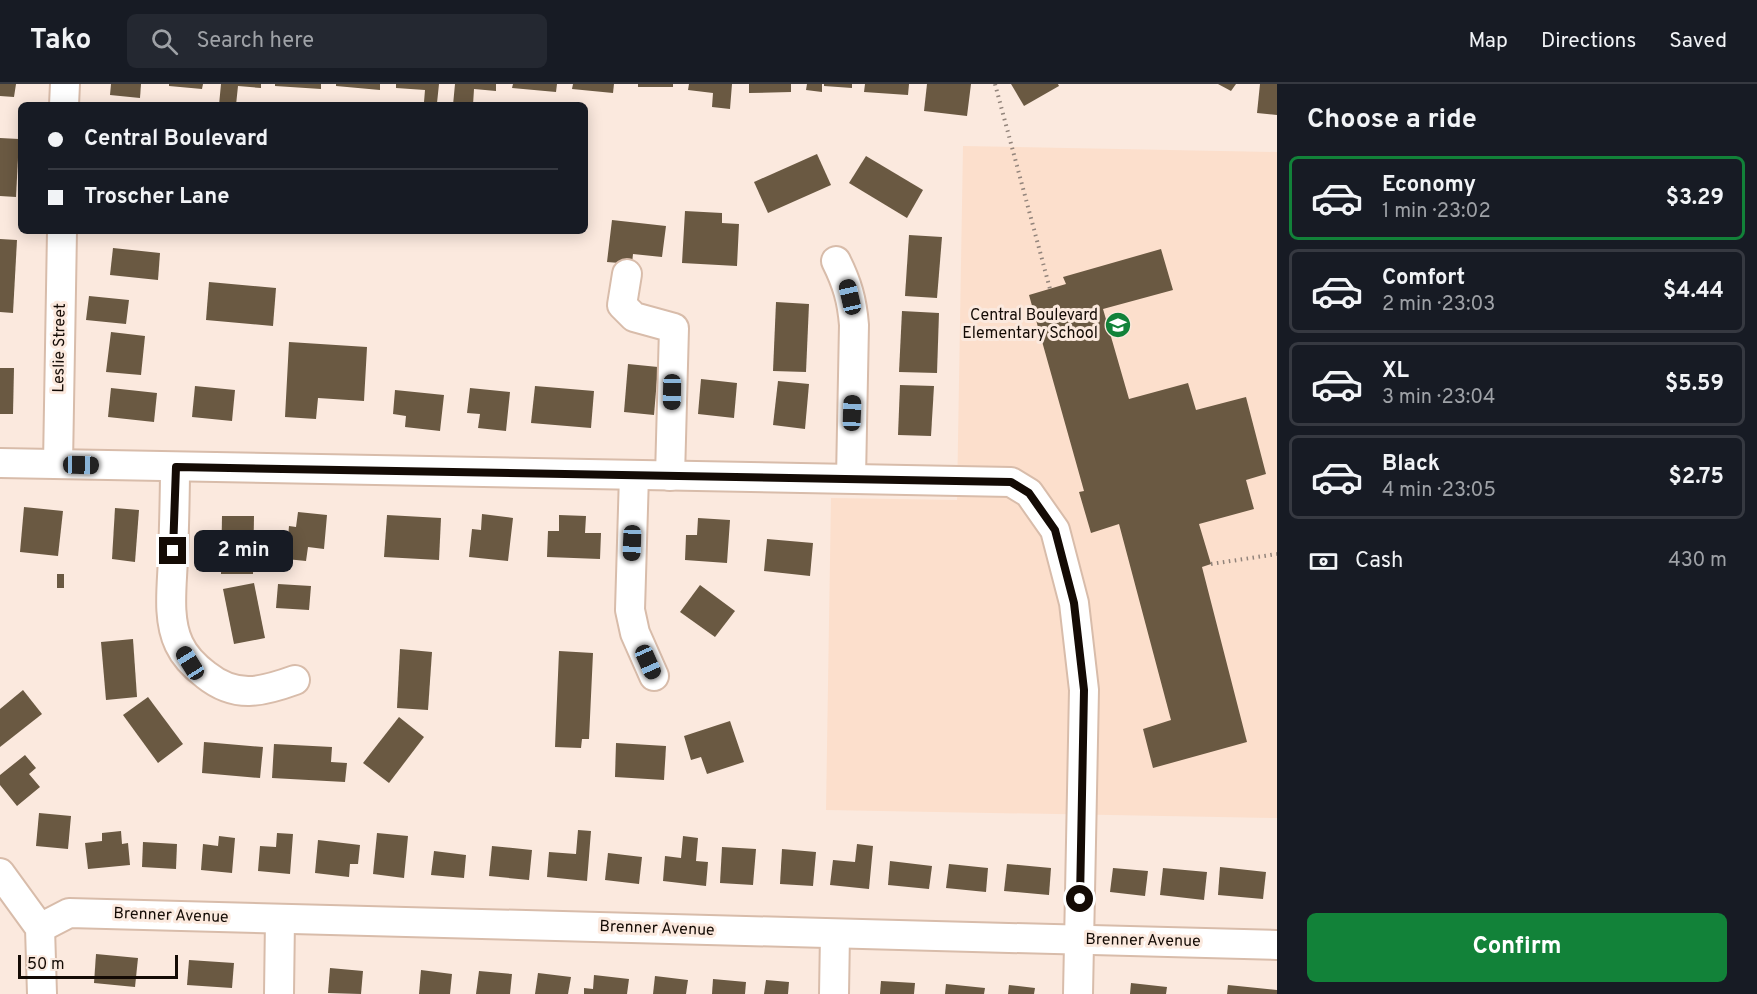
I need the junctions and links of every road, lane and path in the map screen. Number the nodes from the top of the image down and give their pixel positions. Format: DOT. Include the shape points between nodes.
graph roads {
  1 [pos="65,84"];
  2 [pos="995,84"];
  3 [pos="64,102"];
  4 [pos="62,234"];
  5 [pos="836,261"];
  6 [pos="627,274"];
  7 [pos="1050,289"];
  8 [pos="0,463"];
  9 [pos="58,464"];
  10 [pos="176,467"];
  11 [pos="634,475"];
  12 [pos="670,476"];
  13 [pos="850,478"];
  14 [pos="1277,554"];
  15 [pos="1211,564"];
  16 [pos="654,676"];
  17 [pos="296,680"];
  18 [pos="0,873"];
  19 [pos="280,919"];
  20 [pos="40,928"];
  21 [pos="835,934"];
  22 [pos="1080,940"];
  23 [pos="1277,945"];
  24 [pos="42,994"];
  25 [pos="279,994"];
  26 [pos="834,994"];
  27 [pos="1078,994"];
  1 -- 3 [label="street"];
  2 -- 7 [label="path"];
  4 -- 9 [label="street, Leslie Street"];
  5 -- 13 [label="street" via="848,285 854,317"];
  6 -- 12 [label="street" via="622,305 634,317 674,328"];
  8 -- 9 [label="street"];
  9 -- 10 [label="street"];
  10 -- 11 [label="street"];
  10 -- 17 [label="street" via="171,615 178,643 190,663 215,682 234,690 270,689"];
  11 -- 12 [label="street"];
  11 -- 16 [label="street" via="630,610 634,633"];
  12 -- 13 [label="street"];
  13 -- 22 [label="street" via="1011,482 1029,493 1055,530 1074,603 1084,690"];
  14 -- 15 [label="path"];
  18 -- 20 [label="street"];
  19 -- 20 [label="street, Brenner Avenue" via="69,913"];
  19 -- 21 [label="street, Brenner Avenue"];
  19 -- 25 [label="street"];
  20 -- 24 [label="street"];
  21 -- 22 [label="street, Brenner Avenue"];
  21 -- 26 [label="street"];
  22 -- 23 [label="street, Brenner Avenue"];
  22 -- 27 [label="street"];
}
